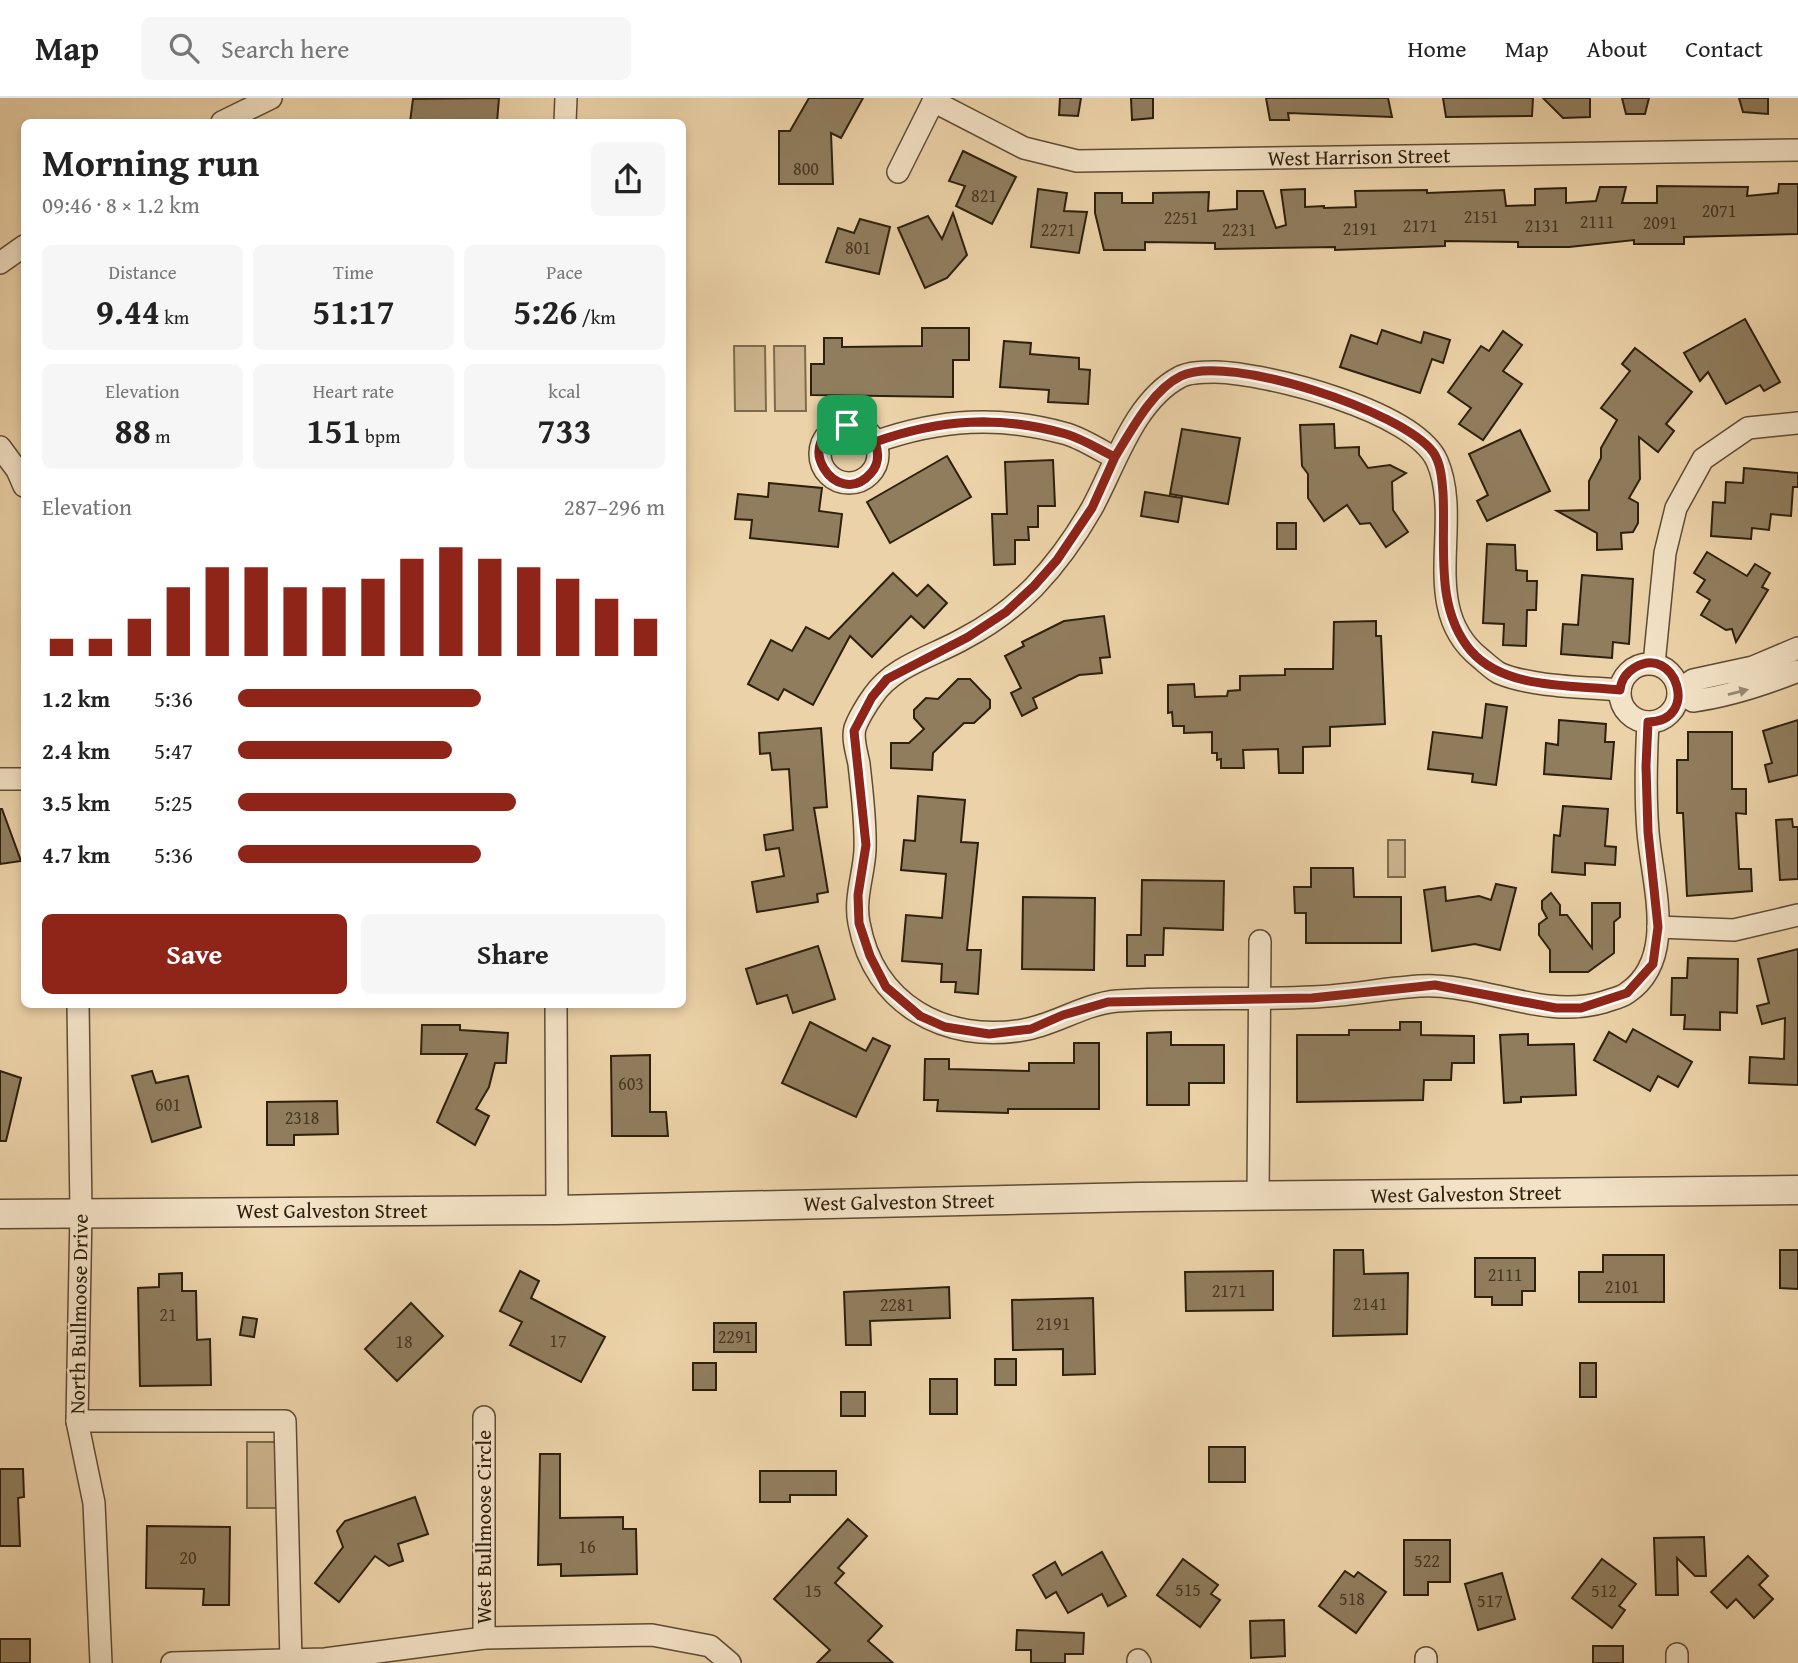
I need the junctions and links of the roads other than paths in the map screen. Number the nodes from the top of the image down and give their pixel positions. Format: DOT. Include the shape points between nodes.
graph roads {
  1 [pos="271,98"];
  2 [pos="566,98"];
  3 [pos="934,100"];
  4 [pos="228,119"];
  5 [pos="565,119"];
  6 [pos="1798,150"];
  7 [pos="898,172"];
  8 [pos="21,248"];
  9 [pos="0,263"];
  10 [pos="1798,423"];
  11 [pos="875,442"];
  12 [pos="0,447"];
  13 [pos="1115,457"];
  14 [pos="21,479"];
  15 [pos="1798,648"];
  16 [pos="1654,664"];
  17 [pos="1798,671"];
  18 [pos="1620,690"];
  19 [pos="1679,690"];
  20 [pos="1648,722"];
  21 [pos="0,779"];
  22 [pos="21,779"];
  23 [pos="1798,915"];
  24 [pos="1658,927"];
  25 [pos="1260,941"];
  26 [pos="1259,997"];
  27 [pos="78,1008"];
  28 [pos="556,1008"];
  29 [pos="1798,1190"];
  30 [pos="1258,1197"];
  31 [pos="557,1210"];
  32 [pos="81,1212"];
  33 [pos="0,1214"];
  34 [pos="484,1417"];
  35 [pos="77,1421"];
  36 [pos="484,1637"];
  37 [pos="291,1661"];
  38 [pos="101,1663"];
  39 [pos="172,1663"];
  40 [pos="730,1663"];
  1 -- 4 [label="street"];
  2 -- 5 [label="street"];
  3 -- 6 [label="street, West Harrison Street" via="1024,148 1077,161"];
  3 -- 7 [label="street"];
  8 -- 9 [label="street"];
  10 -- 16 [label="street" via="1748,428 1703,459 1673,519 1665,553"];
  11 -- 13 [label="street" via="908,430 960,421 1005,422 1068,435"];
  12 -- 14 [label="street"];
  13 -- 18 [label="street" via="1151,401 1182,376 1194,373 1240,373 1280,380 1380,416 1433,452 1442,476 1446,596 1453,625 1472,652 1499,673"];
  13 -- 26 [label="street" via="1092,508 1034,586 968,637 887,679 872,697 854,731 866,845 859,923 886,987 920,1016 945,1027 989,1034 1031,1029 1108,1002"];
  15 -- 19 [label="street" via="1754,667 1693,680"];
  16 -- 18 [label="street" via="1630,670"];
  16 -- 19 [label="street" via="1673,675"];
  19 -- 17 [label="street, one-way" via="1693,701 1714,698"];
  18 -- 20 [label="street" via="1628,713"];
  19 -- 20 [label="street" via="1672,712"];
  20 -- 24 [label="street" via="1648,832"];
  21 -- 22 [label="street"];
  23 -- 24 [label="street" via="1734,930"];
  24 -- 26 [label="street" via="1653,964 1627,993 1581,1008 1556,1008 1435,985 1312,998"];
  25 -- 26 [label="street"];
  26 -- 30 [label="street"];
  27 -- 32 [label="street, North Bullmoose Drive"];
  28 -- 31 [label="street"];
  29 -- 30 [label="street, West Galveston Street"];
  30 -- 31 [label="street, West Galveston Street"];
  31 -- 32 [label="street, West Galveston Street"];
  32 -- 33 [label="street, West Galveston Street"];
  32 -- 35 [label="street, North Bullmoose Drive"];
  34 -- 36 [label="street, West Bullmoose Circle"];
  35 -- 37 [label="street" via="285,1421"];
  35 -- 38 [label="street, North Bullmoose Drive" via="94,1503"];
  36 -- 37 [label="street"];
  36 -- 40 [label="street" via="652,1635 710,1646"];
  37 -- 39 [label="street"];
}
